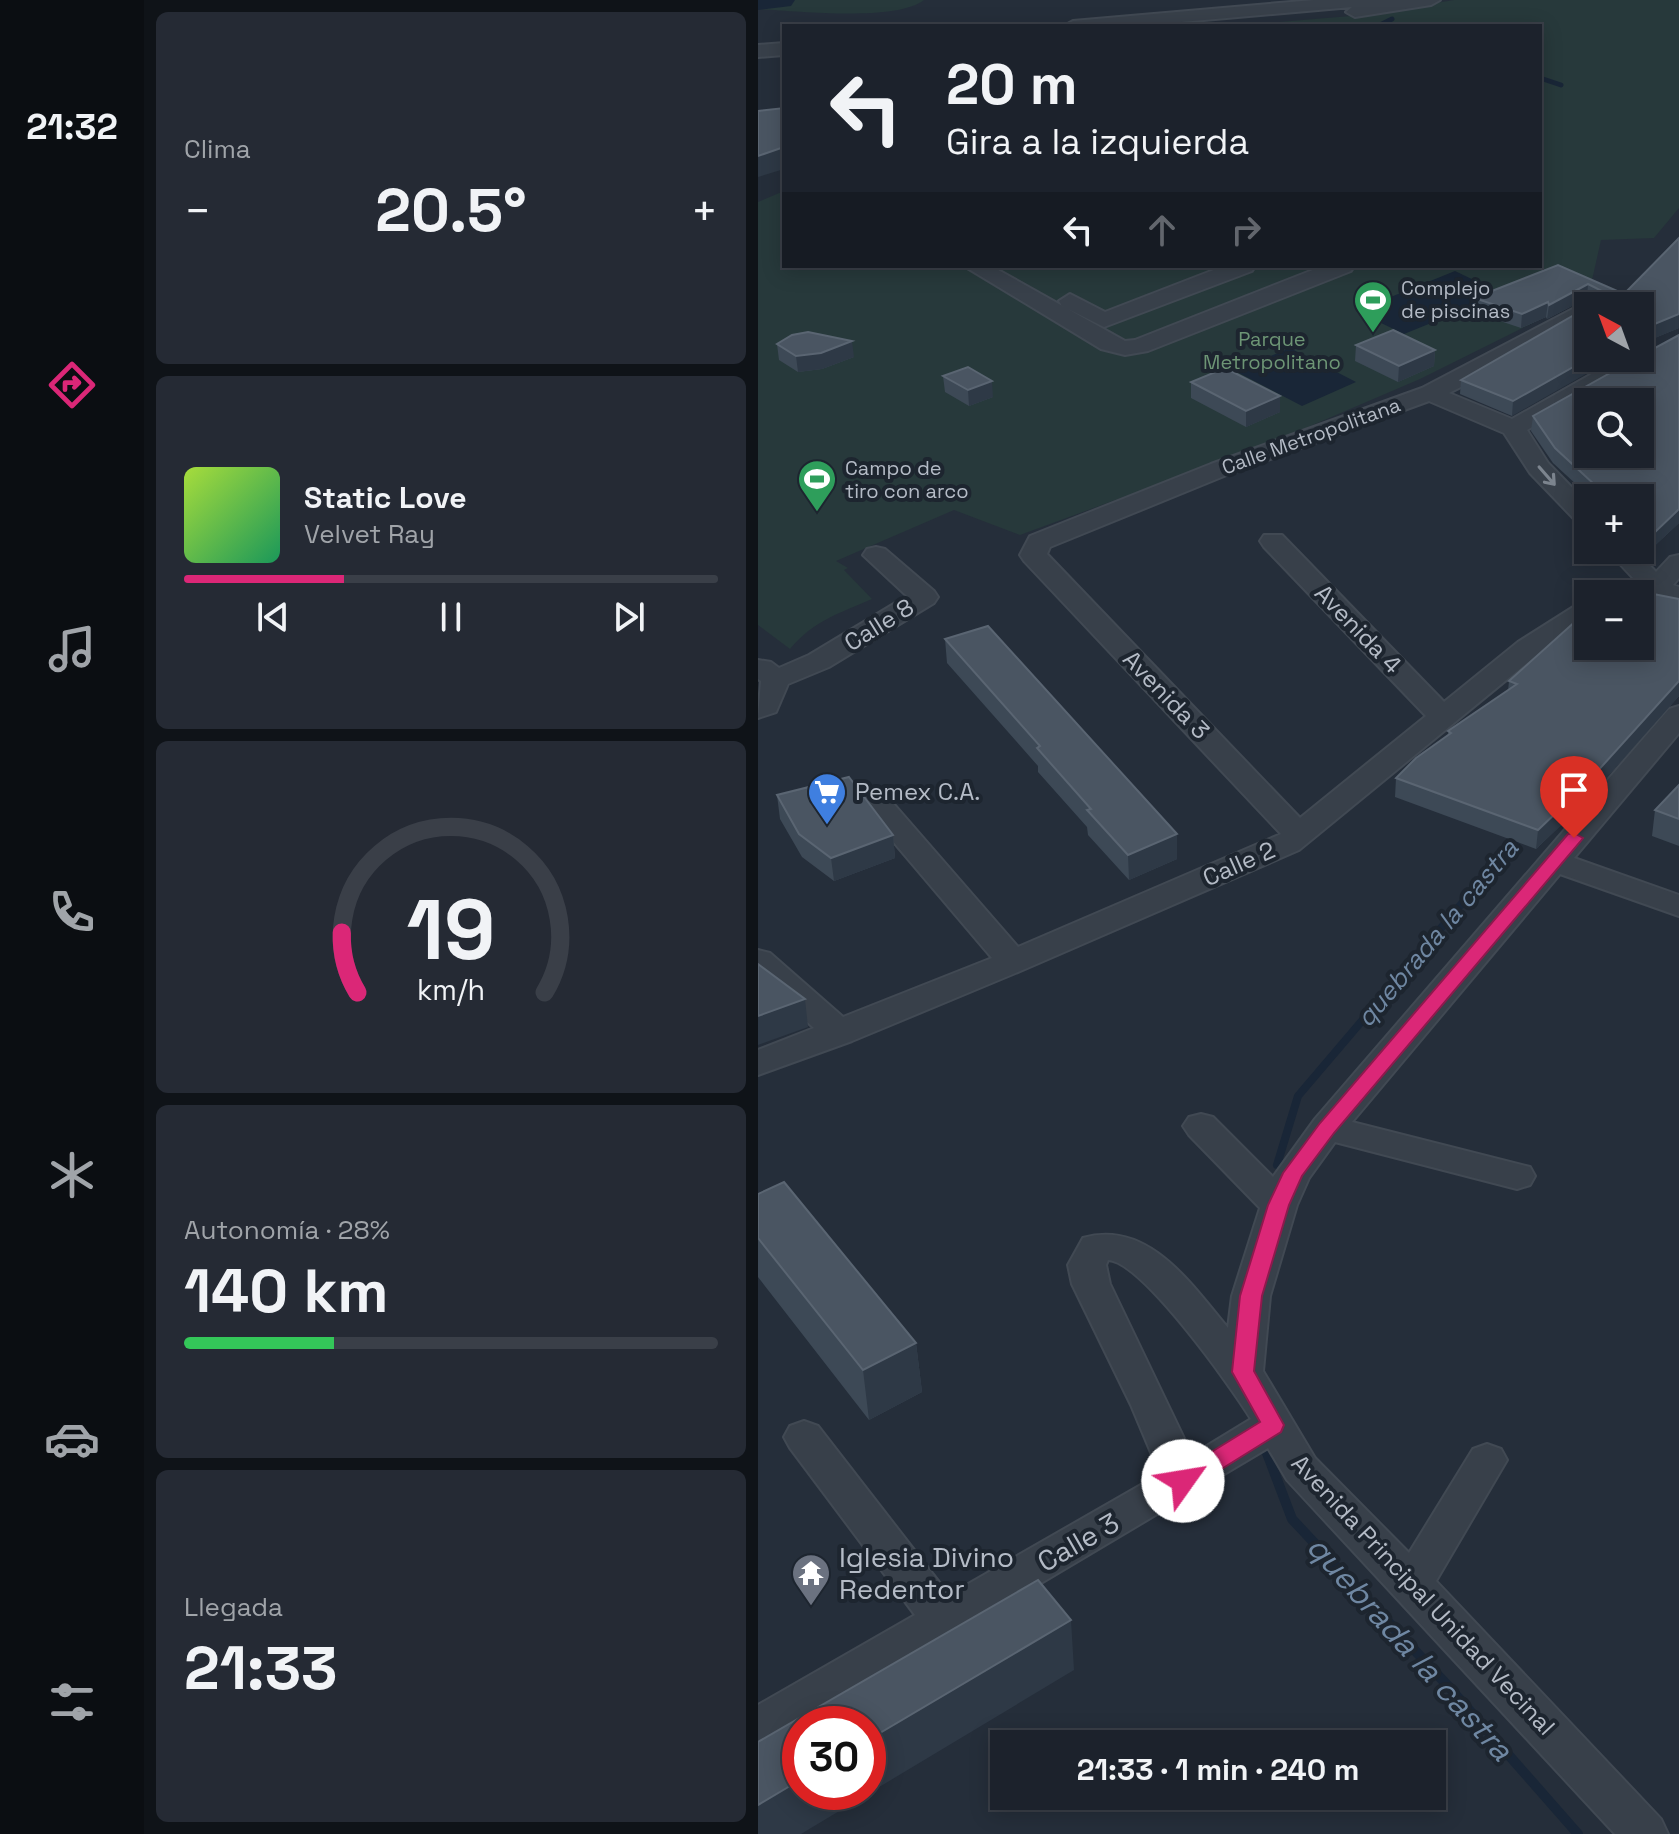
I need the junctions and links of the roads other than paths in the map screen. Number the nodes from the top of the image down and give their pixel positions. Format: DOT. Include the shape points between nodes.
graph roads {
  1 [pos="1376,0"];
  2 [pos="1431,0"];
  3 [pos="1232,6"];
  4 [pos="1332,9"];
  5 [pos="1089,24"];
  6 [pos="1205,24"];
  7 [pos="782,49"];
  8 [pos="758,51"];
  9 [pos="782,58"];
  10 [pos="758,60"];
  11 [pos="978,268"];
  12 [pos="1013,268"];
  13 [pos="1239,268"];
  14 [pos="1338,268"];
  15 [pos="1574,316"];
  16 [pos="1612,372"];
  17 [pos="1430,393"];
  18 [pos="1513,428"];
  19 [pos="1574,504"];
  20 [pos="1273,541"];
  21 [pos="876,555"];
  22 [pos="1033,555"];
  23 [pos="1679,563"];
  24 [pos="1639,564"];
  25 [pos="1671,587"];
  26 [pos="1574,619"];
  27 [pos="764,690"];
  28 [pos="1679,715"];
  29 [pos="1443,717"];
  30 [pos="874,800"];
  31 [pos="1300,836"];
  32 [pos="1554,861"];
  33 [pos="1679,906"];
  34 [pos="758,960"];
  35 [pos="1013,962"];
  36 [pos="840,1033"];
  37 [pos="758,1063"];
  38 [pos="1201,1126"];
  39 [pos="1327,1128"];
  40 [pos="1517,1176"];
  41 [pos="1279,1205"];
  42 [pos="1243,1372"];
  43 [pos="1273,1425"];
  44 [pos="804,1437"];
  45 [pos="1487,1460"];
  46 [pos="1183,1481"];
  47 [pos="1412,1584"];
  48 [pos="943,1620"];
  49 [pos="758,1728"];
  50 [pos="1645,1834"];
  1 -- 4 [label="street"];
  2 -- 4 [label="street" via="1396,8"];
  3 -- 4 [label="street"];
  3 -- 5 [label="street"];
  4 -- 6 [label="street"];
  7 -- 8 [label="street"];
  9 -- 10 [label="street"];
  11 -- 14 [label="street" via="1109,344 1125,348"];
  12 -- 13 [label="street" via="1104,320"];
  15 -- 17 [label="street, Calle Metropolitana"];
  16 -- 18 [label="street"];
  17 -- 18 [label="street"];
  17 -- 22 [label="street, Calle Metropolitana" via="1055,535 1039,542"];
  18 -- 19 [label="street, one-way" via="1539,468"];
  20 -- 29 [label="street, Avenida 4"];
  21 -- 27 [label="street, Calle 8" via="924,597"];
  22 -- 31 [label="street, Avenida 3"];
  23 -- 25 [label="street"];
  24 -- 25 [label="street"];
  26 -- 29 [label="street, Calle 2" via="1528,648"];
  28 -- 32 [label="street"];
  29 -- 31 [label="street, Calle 2"];
  30 -- 35 [label="street"];
  31 -- 35 [label="street, Calle 2"];
  32 -- 33 [label="street"];
  32 -- 39 [label="street"];
  34 -- 36 [label="street"];
  35 -- 36 [label="street, Calle 2"];
  36 -- 37 [label="street, Calle 2"];
  38 -- 41 [label="street"];
  39 -- 40 [label="street"];
  39 -- 41 [label="street" via="1293,1173"];
  41 -- 42 [label="street" via="1251,1296"];
  42 -- 43 [label="street, Avenida Principal Unidad Vecinal"];
  42 -- 46 [label="street, Avenida Principal Unidad Vecinal" via="1157,1274 1128,1250 1096,1248 1087,1265 1091,1284"];
  43 -- 46 [label="street, Calle 3"];
  43 -- 47 [label="street, Avenida Principal Unidad Vecinal" via="1301,1469"];
  44 -- 48 [label="street"];
  45 -- 47 [label="street"];
  46 -- 48 [label="street, Calle 3"];
  47 -- 50 [label="street, Avenida Principal Unidad Vecinal"];
  48 -- 49 [label="street, Calle 3"];
}
